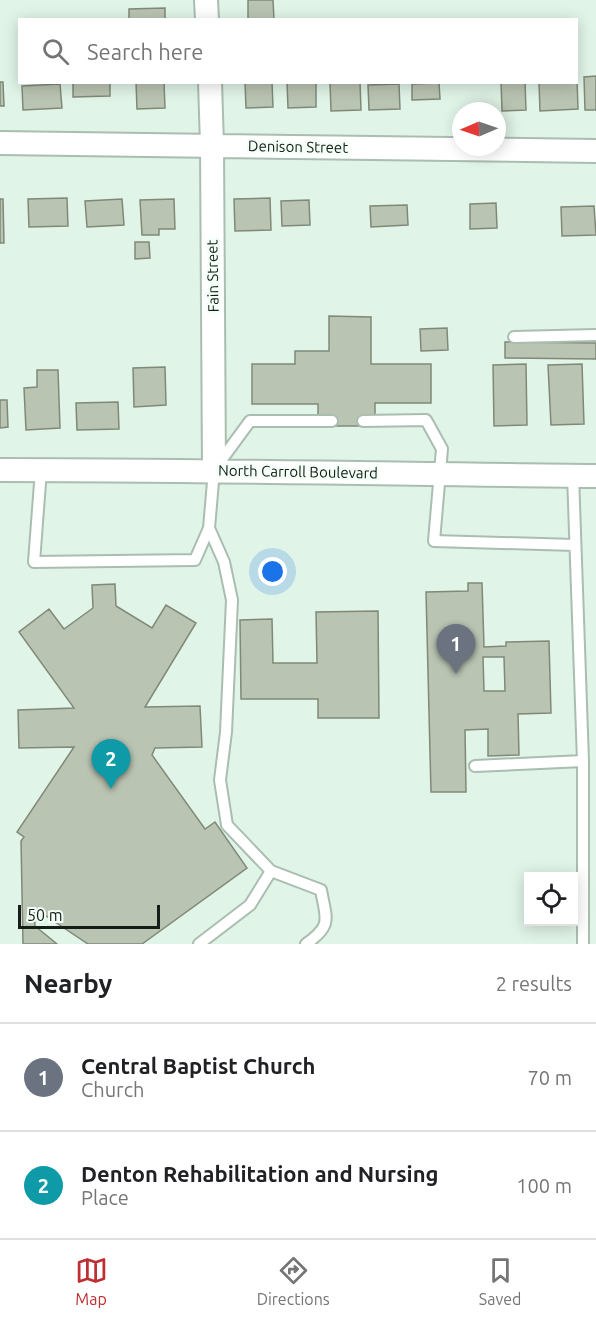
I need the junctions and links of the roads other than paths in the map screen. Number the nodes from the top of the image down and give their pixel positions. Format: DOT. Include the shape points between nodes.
graph roads {
  1 [pos="206,0"];
  2 [pos="207,18"];
  3 [pos="210,84"];
  4 [pos="0,143"];
  5 [pos="212,145"];
  6 [pos="596,150"];
  7 [pos="596,335"];
  8 [pos="514,337"];
  9 [pos="332,421"];
  10 [pos="363,421"];
  11 [pos="0,470"];
  12 [pos="41,470"];
  13 [pos="214,470"];
  14 [pos="438,475"];
  15 [pos="573,475"];
  16 [pos="596,476"];
  17 [pos="209,528"];
  18 [pos="575,544"];
  19 [pos="583,761"];
  20 [pos="475,766"];
  21 [pos="271,871"];
  22 [pos="199,944"];
  23 [pos="306,944"];
  24 [pos="583,944"];
  1 -- 2 [label="street"];
  3 -- 5 [label="street, Fain Street"];
  4 -- 5 [label="street, Denison Street"];
  5 -- 6 [label="street, Denison Street"];
  5 -- 13 [label="street, Fain Street"];
  7 -- 8 [label="lane"];
  9 -- 13 [label="lane" via="250,421"];
  10 -- 14 [label="lane" via="426,420 442,449"];
  11 -- 12 [label="street, North Carroll Boulevard"];
  12 -- 13 [label="street, North Carroll Boulevard"];
  12 -- 17 [label="lane" via="34,562 195,560"];
  13 -- 14 [label="street, North Carroll Boulevard"];
  13 -- 17 [label="lane"];
  14 -- 15 [label="street, North Carroll Boulevard"];
  14 -- 18 [label="lane" via="434,541"];
  15 -- 16 [label="street, North Carroll Boulevard"];
  15 -- 18 [label="lane"];
  17 -- 21 [label="lane" via="224,562 232,600 220,780 227,825"];
  18 -- 19 [label="lane"];
  19 -- 20 [label="lane"];
  19 -- 24 [label="lane"];
  21 -- 22 [label="lane" via="250,905"];
  21 -- 23 [label="lane" via="321,890 326,924"];
}
